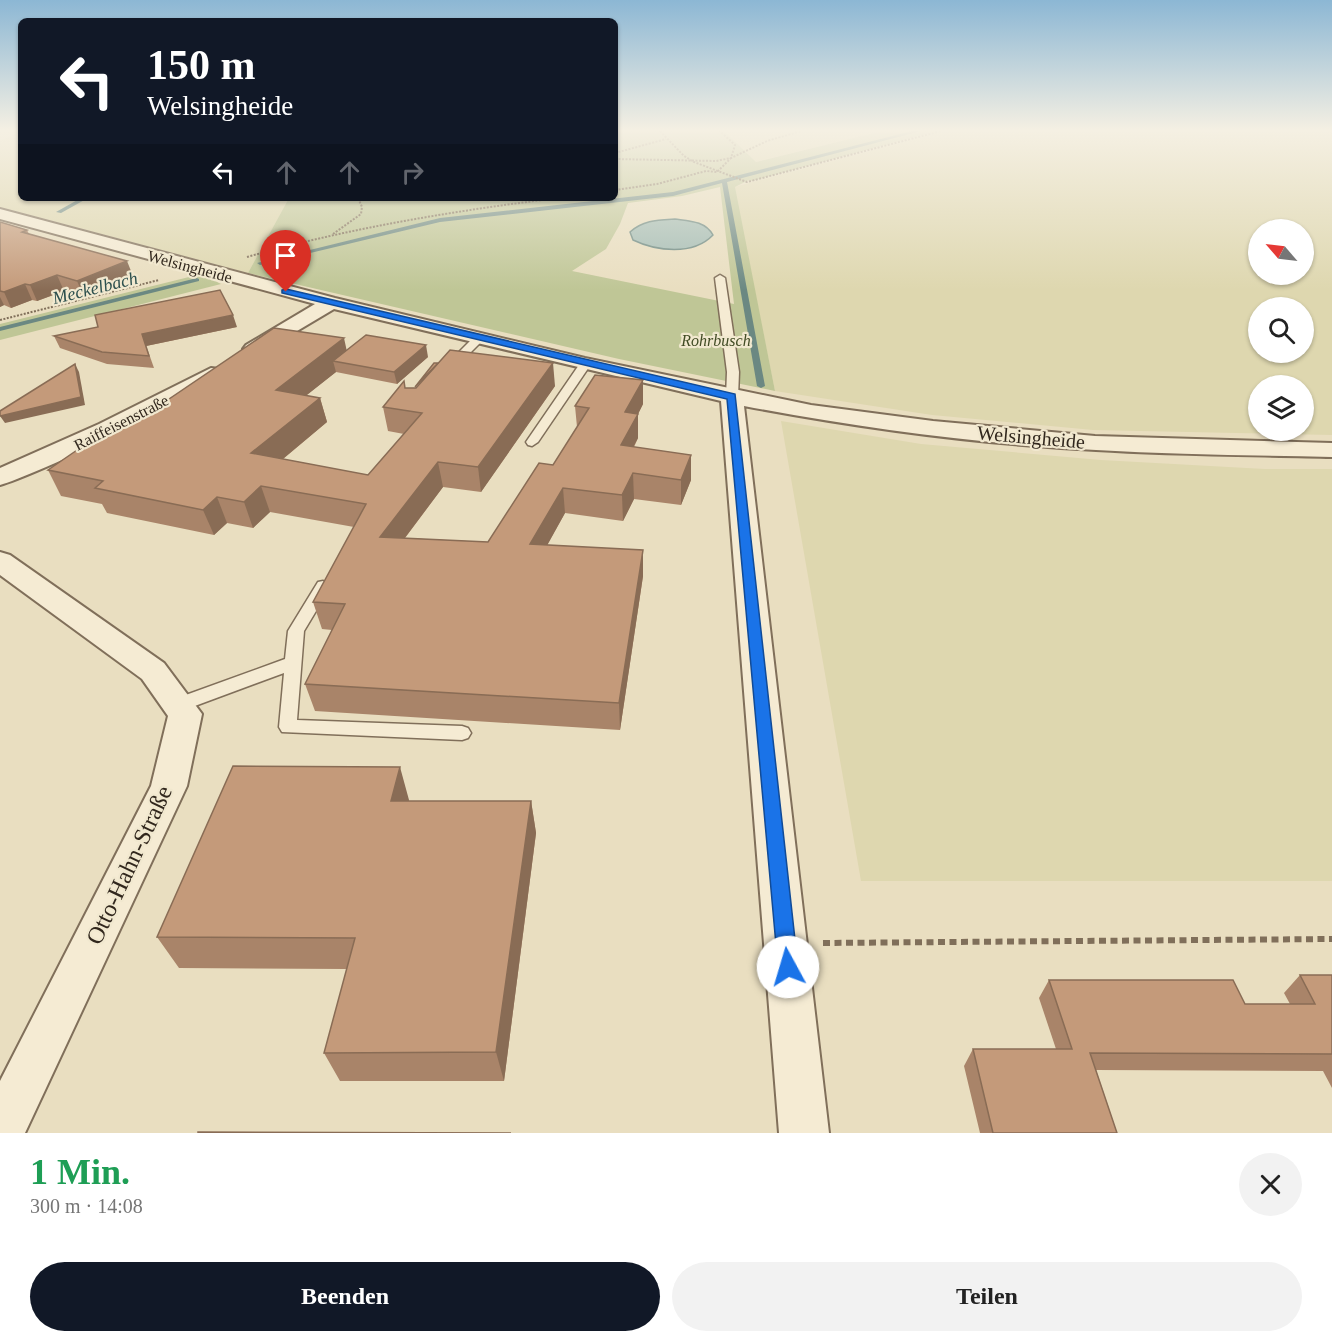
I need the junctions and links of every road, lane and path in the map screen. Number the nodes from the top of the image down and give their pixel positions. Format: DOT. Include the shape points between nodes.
graph roads {
  1 [pos="657,184"];
  2 [pos="618,190"];
  3 [pos="359,201"];
  4 [pos="534,201"];
  5 [pos="0,214"];
  6 [pos="330,236"];
  7 [pos="195,268"];
  8 [pos="720,278"];
  9 [pos="331,303"];
  10 [pos="0,320"];
  11 [pos="480,338"];
  12 [pos="585,364"];
  13 [pos="445,372"];
  14 [pos="732,397"];
  15 [pos="532,442"];
  16 [pos="1332,450"];
  17 [pos="0,477"];
  18 [pos="0,561"];
  19 [pos="329,576"];
  20 [pos="293,663"];
  21 [pos="178,705"];
  22 [pos="462,733"];
  23 [pos="1332,939"];
  24 [pos="786,943"];
  25 [pos="0,1132"];
  26 [pos="804,1133"];
  1 -- 2 [label="path"];
  3 -- 6 [label="path" via="361,214"];
  4 -- 6 [label="path" via="415,216"];
  5 -- 7 [label="street, Welsingheide"];
  6 -- 7 [label="path"];
  7 -- 9 [label="street, Welsingheide"];
  7 -- 10 [label="path"];
  8 -- 14 [label="lane" via="733,372"];
  9 -- 11 [label="street, Welsingheide"];
  9 -- 17 [label="street, Raiffeisenstraße" via="164,401 74,447"];
  11 -- 12 [label="street, Welsingheide"];
  11 -- 13 [label="lane"];
  12 -- 14 [label="street, Welsingheide"];
  12 -- 15 [label="lane"];
  14 -- 16 [label="street, Welsingheide" via="895,423 1095,443"];
  14 -- 24 [label="street"];
  18 -- 21 [label="street" via="153,671"];
  19 -- 20 [label="lane" via="296,631"];
  20 -- 21 [label="lane"];
  20 -- 22 [label="lane" via="288,727"];
  21 -- 25 [label="street, Otto-Hahn-Straße" via="185,714 169,786"];
  23 -- 24 [label="path"];
  24 -- 26 [label="street"];
}
